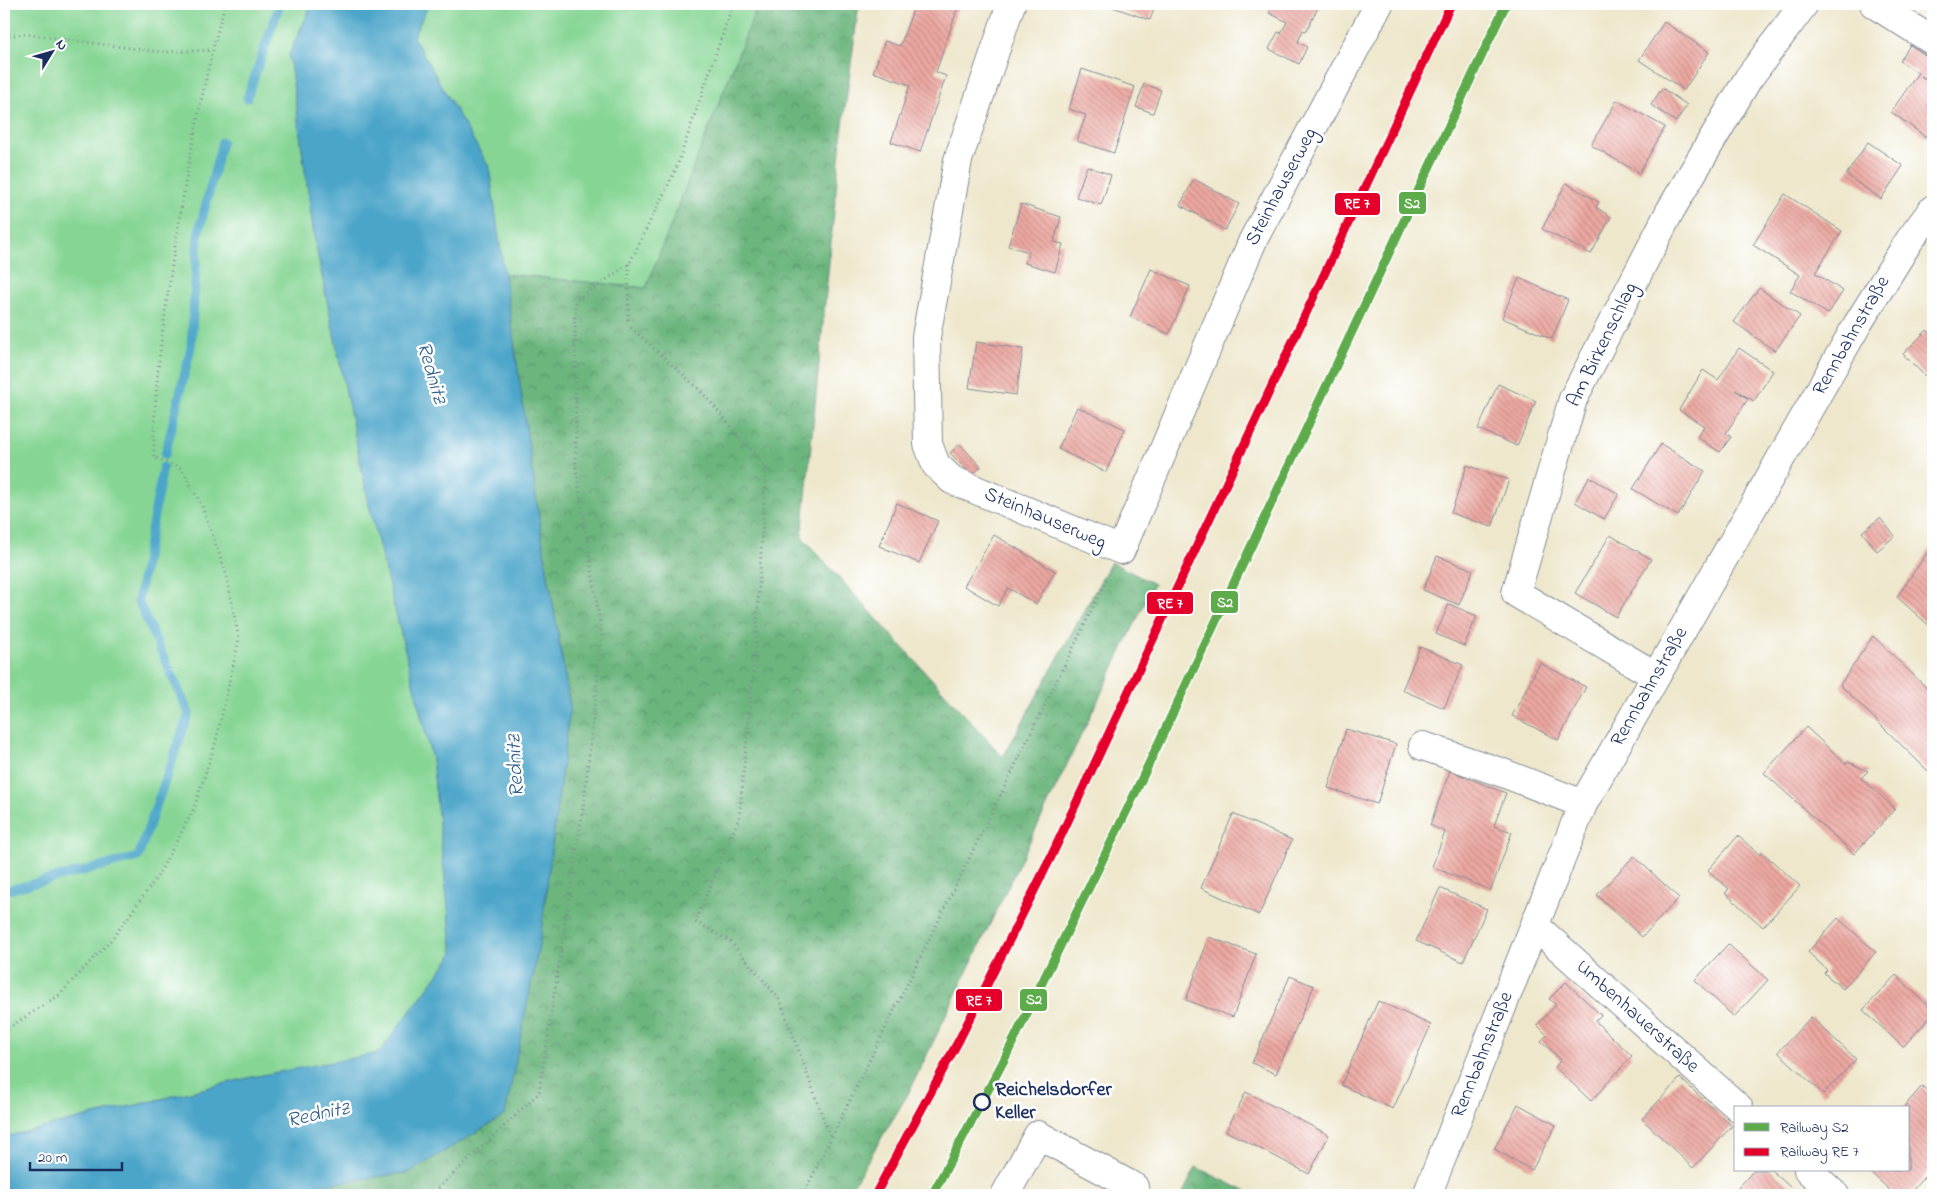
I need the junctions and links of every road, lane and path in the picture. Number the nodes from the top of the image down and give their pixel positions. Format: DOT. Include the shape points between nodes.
graph roads {
  1 [pos="226,4"];
  2 [pos="733,4"];
  3 [pos="1010,4"];
  4 [pos="1379,4"];
  5 [pos="1804,4"];
  6 [pos="1874,4"];
  7 [pos="4,36"];
  8 [pos="1933,41"];
  9 [pos="212,50"];
  10 [pos="1933,209"];
  11 [pos="629,264"];
  12 [pos="1121,550"];
  13 [pos="1656,676"];
  14 [pos="1423,746"];
  15 [pos="1583,804"];
  16 [pos="1535,926"];
  17 [pos="4,1031"];
  18 [pos="1737,1106"];
  19 [pos="831,1139"];
  20 [pos="1810,1172"];
  21 [pos="430,1195"];
  22 [pos="803,1195"];
  23 [pos="1006,1195"];
  24 [pos="1135,1195"];
  25 [pos="1427,1195"];
  26 [pos="1835,1195"];
  1 -- 9 [label="path"];
  2 -- 11 [label="path" via="676,169"];
  3 -- 12 [label="street, Steinhauserweg" via="958,160 926,337 928,444 936,465 952,480"];
  4 -- 12 [label="street, Steinhauserweg" via="1253,240"];
  5 -- 13 [label="street, Am Birkenschlag" via="1748,79 1689,178 1573,399 1516,593"];
  6 -- 8 [label="street"];
  7 -- 9 [label="path" via="25,34 160,52"];
  9 -- 17 [label="path" via="185,176 164,320 153,424 154,457 182,469 202,506 226,573 239,639 216,741 193,811 157,878 112,938 58,996"];
  10 -- 13 [label="street, Rennbahnstraße" via="1908,241 1857,325"];
  11 -- 19 [label="path" via="628,325 700,390 766,467 755,656 738,818 695,922 729,940 780,1000"];
  11 -- 21 [label="path" via="575,300 576,469 602,636 584,802 539,1093"];
  12 -- 19 [label="path"];
  13 -- 15 [label="street, Rennbahnstraße"];
  14 -- 15 [label="street"];
  15 -- 16 [label="street, Rennbahnstraße"];
  16 -- 18 [label="street, Umbenhauerstraße"];
  16 -- 25 [label="street, Rennbahnstraße"];
  19 -- 22 [label="path"];
  20 -- 26 [label="street"];
  23 -- 24 [label="street" via="1038,1135 1134,1188"];
}
